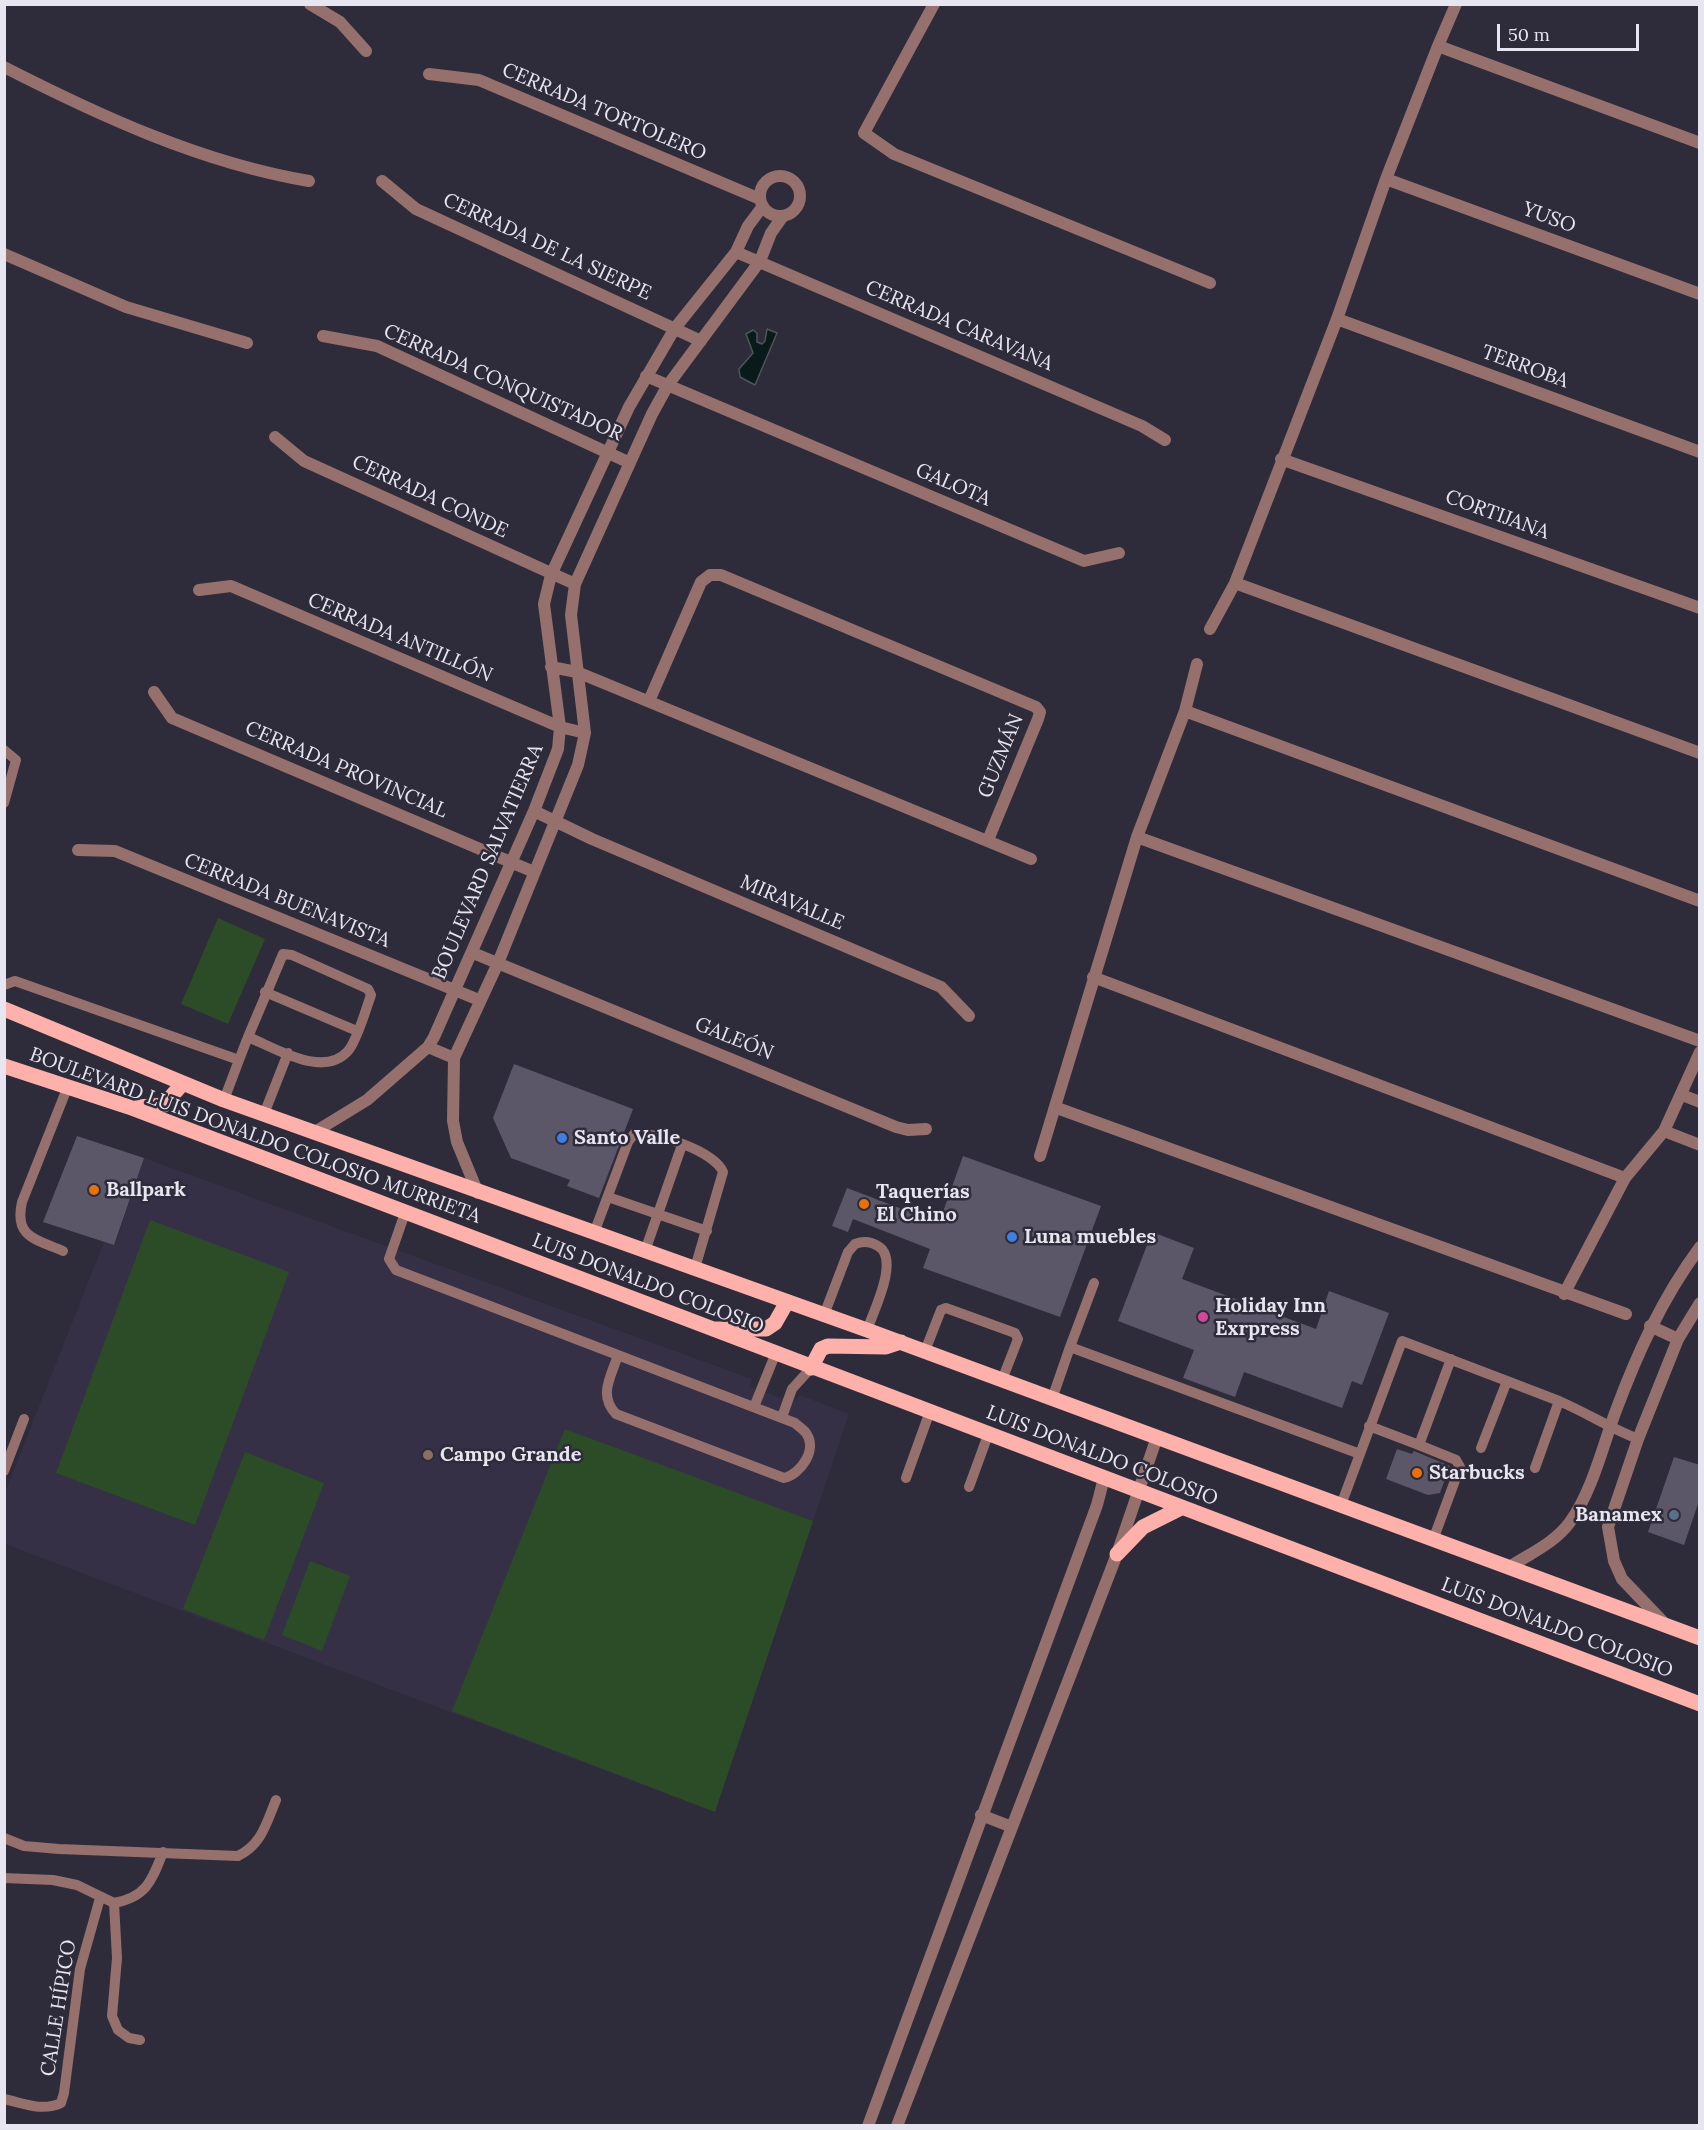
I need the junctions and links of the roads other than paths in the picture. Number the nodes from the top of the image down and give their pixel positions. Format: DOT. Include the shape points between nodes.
graph roads {
  1 [pos="310,4"];
  2 [pos="934,4"];
  3 [pos="1456,4"];
  4 [pos="1438,46"];
  5 [pos="366,51"];
  6 [pos="4,67"];
  7 [pos="429,74"];
  8 [pos="1700,143"];
  9 [pos="1386,179"];
  10 [pos="309,181"];
  11 [pos="382,182"];
  12 [pos="761,202"];
  13 [pos="783,216"];
  14 [pos="736,252"];
  15 [pos="4,254"];
  16 [pos="760,261"];
  17 [pos="1210,283"];
  18 [pos="1700,294"];
  19 [pos="1337,319"];
  20 [pos="675,328"];
  21 [pos="323,336"];
  22 [pos="701,340"];
  23 [pos="248,343"];
  24 [pos="646,376"];
  25 [pos="668,385"];
  26 [pos="275,437"];
  27 [pos="1165,440"];
  28 [pos="608,450"];
  29 [pos="1700,452"];
  30 [pos="1281,459"];
  31 [pos="630,462"];
  32 [pos="1119,553"];
  33 [pos="552,575"];
  34 [pos="1235,583"];
  35 [pos="575,584"];
  36 [pos="199,590"];
  37 [pos="1700,608"];
  38 [pos="1210,628"];
  39 [pos="1197,664"];
  40 [pos="551,667"];
  41 [pos="577,672"];
  42 [pos="154,692"];
  43 [pos="650,701"];
  44 [pos="1185,711"];
  45 [pos="560,727"];
  46 [pos="585,733"];
  47 [pos="4,750"];
  48 [pos="1700,753"];
  49 [pos="4,803"];
  50 [pos="534,811"];
  51 [pos="557,822"];
  52 [pos="1137,837"];
  53 [pos="988,840"];
  54 [pos="78,850"];
  55 [pos="1031,859"];
  56 [pos="512,861"];
  57 [pos="534,872"];
  58 [pos="1700,901"];
  59 [pos="473,953"];
  60 [pos="498,963"];
  61 [pos="1093,977"];
  62 [pos="4,985"];
  63 [pos="456,990"];
  64 [pos="266,992"];
  65 [pos="479,1000"];
  66 [pos="4,1009"];
  67 [pos="969,1016"];
  68 [pos="357,1031"];
  69 [pos="248,1037"];
  70 [pos="1700,1041"];
  71 [pos="428,1047"];
  72 [pos="1700,1052"];
  73 [pos="288,1053"];
  74 [pos="454,1058"];
  75 [pos="239,1060"];
  76 [pos="5,1067"];
  77 [pos="183,1083"];
  78 [pos="68,1086"];
  79 [pos="1682,1095"];
  80 [pos="224,1100"];
  81 [pos="1700,1102"];
  82 [pos="129,1107"];
  83 [pos="1057,1108"];
  84 [pos="264,1114"];
  85 [pos="926,1129"];
  86 [pos="1664,1131"];
  87 [pos="313,1133"];
  88 [pos="682,1145"];
  89 [pos="1700,1145"];
  90 [pos="1040,1156"];
  91 [pos="1625,1178"];
  92 [pos="478,1193"];
  93 [pos="608,1197"];
  94 [pos="508,1203"];
  95 [pos="405,1213"];
  96 [pos="658,1215"];
  97 [pos="707,1231"];
  98 [pos="594,1233"];
  99 [pos="491,1246"];
  100 [pos="1700,1247"];
  101 [pos="63,1251"];
  102 [pos="645,1251"];
  103 [pos="695,1268"];
  104 [pos="1094,1283"];
  105 [pos="1564,1294"];
  106 [pos="787,1302"];
  107 [pos="1700,1304"];
  108 [pos="1626,1314"];
  109 [pos="824,1315"];
  110 [pos="1650,1326"];
  111 [pos="705,1328"];
  112 [pos="867,1330"];
  113 [pos="1678,1339"];
  114 [pos="900,1342"];
  115 [pos="1071,1347"];
  116 [pos="925,1351"];
  117 [pos="618,1355"];
  118 [pos="775,1355"];
  119 [pos="1451,1359"];
  120 [pos="811,1368"];
  121 [pos="1002,1380"];
  122 [pos="1507,1381"];
  123 [pos="1052,1399"];
  124 [pos="1560,1401"];
  125 [pos="754,1407"];
  126 [pos="929,1414"];
  127 [pos="782,1417"];
  128 [pos="24,1419"];
  129 [pos="1369,1426"];
  130 [pos="1609,1428"];
  131 [pos="988,1435"];
  132 [pos="1156,1437"];
  133 [pos="1638,1439"];
  134 [pos="1419,1445"];
  135 [pos="1481,1448"];
  136 [pos="1360,1454"];
  137 [pos="1535,1468"];
  138 [pos="4,1471"];
  139 [pos="906,1478"];
  140 [pos="1104,1478"];
  141 [pos="969,1487"];
  142 [pos="1137,1490"];
  143 [pos="1341,1505"];
  144 [pos="1181,1508"];
  145 [pos="1433,1540"];
  146 [pos="1117,1554"];
  147 [pos="1508,1568"];
  148 [pos="1667,1626"];
  149 [pos="1700,1638"];
  150 [pos="1700,1704"];
  151 [pos="276,1800"];
  152 [pos="981,1815"];
  153 [pos="1012,1827"];
  154 [pos="4,1838"];
  155 [pos="163,1852"];
  156 [pos="4,1878"];
  157 [pos="100,1898"];
  158 [pos="114,1903"];
  159 [pos="141,2040"];
  160 [pos="4,2099"];
  161 [pos="868,2126"];
  162 [pos="897,2126"];
  1 -- 5 [label="street" via="340,22"];
  2 -- 17 [label="street" via="864,133 894,154"];
  3 -- 4 [label="street"];
  4 -- 8 [label="street"];
  4 -- 9 [label="street"];
  6 -- 10 [label="street" via="94,111 224,161 266,174"];
  7 -- 12 [label="street, CERRADA TORTOLERO" via="479,80"];
  9 -- 18 [label="street, YUSO"];
  9 -- 19 [label="street"];
  11 -- 20 [label="street, CERRADA DE LA SIERPE" via="416,209"];
  12 -- 13 [label="street" via="768,212"];
  12 -- 13 [label="street" via="763,184 769,179 784,176 792,180 800,201"];
  12 -- 14 [label="street, BOULEVARD SALVATIERRA"];
  13 -- 16 [label="street"];
  14 -- 16 [label="street, CERRADA CARAVANA"];
  14 -- 20 [label="street, BOULEVARD SALVATIERRA"];
  15 -- 23 [label="street" via="126,307"];
  16 -- 22 [label="street"];
  16 -- 27 [label="street, CERRADA CARAVANA" via="1142,426"];
  19 -- 29 [label="street, TERROBA"];
  19 -- 30 [label="street"];
  20 -- 22 [label="street, CERRADA DE LA SIERPE"];
  20 -- 24 [label="street, BOULEVARD SALVATIERRA"];
  21 -- 28 [label="street, CERRADA CONQUISTADOR" via="377,346"];
  22 -- 25 [label="street"];
  24 -- 25 [label="street, GALOTA"];
  24 -- 28 [label="street, BOULEVARD SALVATIERRA"];
  25 -- 31 [label="street"];
  25 -- 32 [label="street, GALOTA" via="1084,561"];
  26 -- 33 [label="street, CERRADA CONDE" via="304,461"];
  28 -- 31 [label="street, CERRADA CONQUISTADOR"];
  28 -- 33 [label="street, BOULEVARD SALVATIERRA"];
  30 -- 34 [label="street"];
  30 -- 37 [label="street, CORTIJANA"];
  31 -- 35 [label="street"];
  33 -- 35 [label="street, CERRADA CONDE"];
  33 -- 40 [label="street, BOULEVARD SALVATIERRA" via="544,604"];
  34 -- 38 [label="street"];
  34 -- 48 [label="street"];
  35 -- 41 [label="street" via="571,615"];
  36 -- 45 [label="street, CERRADA ANTILLÓN" via="231,586"];
  39 -- 44 [label="street"];
  40 -- 41 [label="street"];
  40 -- 45 [label="street, BOULEVARD SALVATIERRA"];
  41 -- 43 [label="street"];
  41 -- 46 [label="street"];
  42 -- 56 [label="street, CERRADA PROVINCIAL" via="172,718"];
  43 -- 53 [label="street"];
  43 -- 53 [label="street, GUZMÁN" via="701,582 710,575 722,575 1036,706 1040,712 1038,719"];
  44 -- 52 [label="street"];
  44 -- 58 [label="street"];
  45 -- 46 [label="street, CERRADA ANTILLÓN"];
  45 -- 50 [label="street, BOULEVARD SALVATIERRA" via="558,748"];
  46 -- 51 [label="street"];
  47 -- 49 [label="lane" via="16,760"];
  50 -- 51 [label="street, MIRAVALLE"];
  50 -- 56 [label="street, BOULEVARD SALVATIERRA"];
  51 -- 57 [label="street"];
  51 -- 67 [label="street, MIRAVALLE" via="941,987"];
  52 -- 61 [label="street"];
  52 -- 70 [label="street"];
  53 -- 55 [label="street"];
  54 -- 63 [label="street, CERRADA BUENAVISTA" via="115,851"];
  56 -- 57 [label="street, CERRADA PROVINCIAL"];
  56 -- 59 [label="street, BOULEVARD SALVATIERRA"];
  57 -- 60 [label="street"];
  59 -- 60 [label="street, GALEÓN"];
  59 -- 63 [label="street, BOULEVARD SALVATIERRA"];
  60 -- 65 [label="street"];
  60 -- 85 [label="street, GALEÓN" via="896,1127"];
  61 -- 83 [label="street"];
  61 -- 91 [label="street"];
  62 -- 75 [label="lane" via="15,981"];
  63 -- 65 [label="street, CERRADA BUENAVISTA"];
  63 -- 71 [label="street, BOULEVARD SALVATIERRA"];
  64 -- 68 [label="lane"];
  64 -- 68 [label="lane" via="283,954 352,980 371,995"];
  64 -- 69 [label="lane"];
  65 -- 74 [label="street"];
  66 -- 77 [label="main road, BOULEVARD LUIS DONALDO COLOSIO MURRIETA"];
  68 -- 73 [label="lane" via="348,1051 332,1062 315,1064"];
  69 -- 73 [label="lane"];
  69 -- 75 [label="lane"];
  71 -- 74 [label="street"];
  71 -- 87 [label="street, BOULEVARD SALVATIERRA" via="367,1100"];
  72 -- 79 [label="street"];
  73 -- 84 [label="lane"];
  74 -- 92 [label="street" via="453,1121 457,1142"];
  75 -- 80 [label="lane"];
  76 -- 78 [label="main road, BOULEVARD LUIS DONALDO COLOSIO MURRIETA"];
  77 -- 80 [label="main road, BOULEVARD LUIS DONALDO COLOSIO MURRIETA"];
  77 -- 82 [label="main road" via="164,1105"];
  78 -- 82 [label="main road, BOULEVARD LUIS DONALDO COLOSIO MURRIETA"];
  78 -- 101 [label="lane" via="19,1216 21,1228 29,1236"];
  79 -- 81 [label="street"];
  79 -- 86 [label="street"];
  80 -- 84 [label="main road, BOULEVARD LUIS DONALDO COLOSIO MURRIETA"];
  82 -- 95 [label="main road, BOULEVARD LUIS DONALDO COLOSIO MURRIETA"];
  83 -- 90 [label="street"];
  83 -- 105 [label="street"];
  84 -- 87 [label="main road, BOULEVARD LUIS DONALDO COLOSIO MURRIETA"];
  86 -- 89 [label="street"];
  86 -- 91 [label="street"];
  87 -- 92 [label="main road, BOULEVARD LUIS DONALDO COLOSIO MURRIETA"];
  88 -- 93 [label="lane" via="647,1133 634,1134"];
  88 -- 96 [label="lane"];
  88 -- 97 [label="lane" via="710,1155 723,1172"];
  91 -- 105 [label="street"];
  92 -- 94 [label="main road, BOULEVARD LUIS DONALDO COLOSIO MURRIETA"];
  93 -- 96 [label="lane"];
  93 -- 98 [label="lane"];
  94 -- 98 [label="main road, LUIS DONALDO COLOSIO"];
  95 -- 99 [label="main road, BOULEVARD LUIS DONALDO COLOSIO MURRIETA"];
  95 -- 117 [label="lane" via="389,1260 396,1270"];
  96 -- 97 [label="lane"];
  96 -- 102 [label="lane"];
  97 -- 103 [label="lane"];
  98 -- 102 [label="main road, LUIS DONALDO COLOSIO"];
  99 -- 111 [label="main road, LUIS DONALDO COLOSIO"];
  100 -- 110 [label="street"];
  102 -- 103 [label="main road, LUIS DONALDO COLOSIO"];
  103 -- 106 [label="main road, LUIS DONALDO COLOSIO"];
  104 -- 115 [label="lane"];
  105 -- 108 [label="street"];
  106 -- 109 [label="main road, LUIS DONALDO COLOSIO"];
  106 -- 111 [label="main road" via="775,1323 766,1329"];
  107 -- 113 [label="street"];
  109 -- 112 [label="main road, LUIS DONALDO COLOSIO"];
  109 -- 112 [label="lane" via="848,1252 855,1244 872,1243 888,1257 888,1268"];
  110 -- 113 [label="street"];
  110 -- 130 [label="street"];
  111 -- 118 [label="main road, LUIS DONALDO COLOSIO"];
  112 -- 114 [label="main road, LUIS DONALDO COLOSIO"];
  113 -- 133 [label="street"];
  114 -- 116 [label="main road, LUIS DONALDO COLOSIO"];
  114 -- 120 [label="main road" via="886,1347 828,1346 821,1349"];
  115 -- 123 [label="lane"];
  115 -- 136 [label="lane"];
  116 -- 121 [label="main road, LUIS DONALDO COLOSIO"];
  116 -- 121 [label="lane" via="940,1310 946,1308 1015,1333 1018,1339"];
  117 -- 125 [label="lane"];
  117 -- 127 [label="lane" via="605,1393 607,1404 616,1414 784,1478 802,1468 809,1440 806,1432"];
  118 -- 120 [label="main road, LUIS DONALDO COLOSIO"];
  118 -- 125 [label="lane"];
  119 -- 122 [label="lane"];
  119 -- 129 [label="lane" via="1400,1342"];
  119 -- 134 [label="lane"];
  120 -- 126 [label="main road, LUIS DONALDO COLOSIO"];
  120 -- 127 [label="lane" via="792,1389"];
  121 -- 123 [label="main road, LUIS DONALDO COLOSIO"];
  122 -- 124 [label="lane"];
  122 -- 135 [label="lane"];
  123 -- 132 [label="main road, LUIS DONALDO COLOSIO"];
  124 -- 130 [label="lane"];
  124 -- 137 [label="lane"];
  125 -- 127 [label="lane"];
  126 -- 131 [label="main road, LUIS DONALDO COLOSIO"];
  126 -- 139 [label="lane"];
  128 -- 138 [label="lane"];
  129 -- 134 [label="lane"];
  129 -- 136 [label="lane"];
  130 -- 133 [label="lane"];
  130 -- 147 [label="street" via="1583,1500 1569,1524 1552,1541"];
  131 -- 140 [label="main road, LUIS DONALDO COLOSIO"];
  131 -- 141 [label="lane"];
  132 -- 142 [label="street"];
  132 -- 143 [label="main road, LUIS DONALDO COLOSIO"];
  133 -- 148 [label="street" via="1611,1514 1610,1542 1622,1579"];
  134 -- 145 [label="lane" via="1456,1460 1460,1467"];
  136 -- 143 [label="lane"];
  140 -- 142 [label="main road, LUIS DONALDO COLOSIO"];
  140 -- 152 [label="street"];
  142 -- 144 [label="main road, LUIS DONALDO COLOSIO"];
  142 -- 146 [label="street"];
  143 -- 145 [label="main road, LUIS DONALDO COLOSIO"];
  144 -- 146 [label="main road" via="1143,1527"];
  144 -- 150 [label="main road, LUIS DONALDO COLOSIO"];
  145 -- 147 [label="main road, LUIS DONALDO COLOSIO"];
  146 -- 153 [label="street"];
  147 -- 148 [label="main road, LUIS DONALDO COLOSIO"];
  148 -- 149 [label="main road, LUIS DONALDO COLOSIO"];
  151 -- 155 [label="lane" via="252,1849 238,1856"];
  152 -- 153 [label="street"];
  152 -- 161 [label="street"];
  153 -- 162 [label="street"];
  154 -- 155 [label="lane" via="24,1846"];
  155 -- 158 [label="lane" via="145,1890 130,1900"];
  156 -- 157 [label="lane" via="77,1885"];
  157 -- 158 [label="lane"];
  157 -- 160 [label="lane, CALLE HÍPICO" via="82,1959 61,2103 51,2108"];
  158 -- 159 [label="lane" via="117,1958 112,2016 118,2030"];
}
